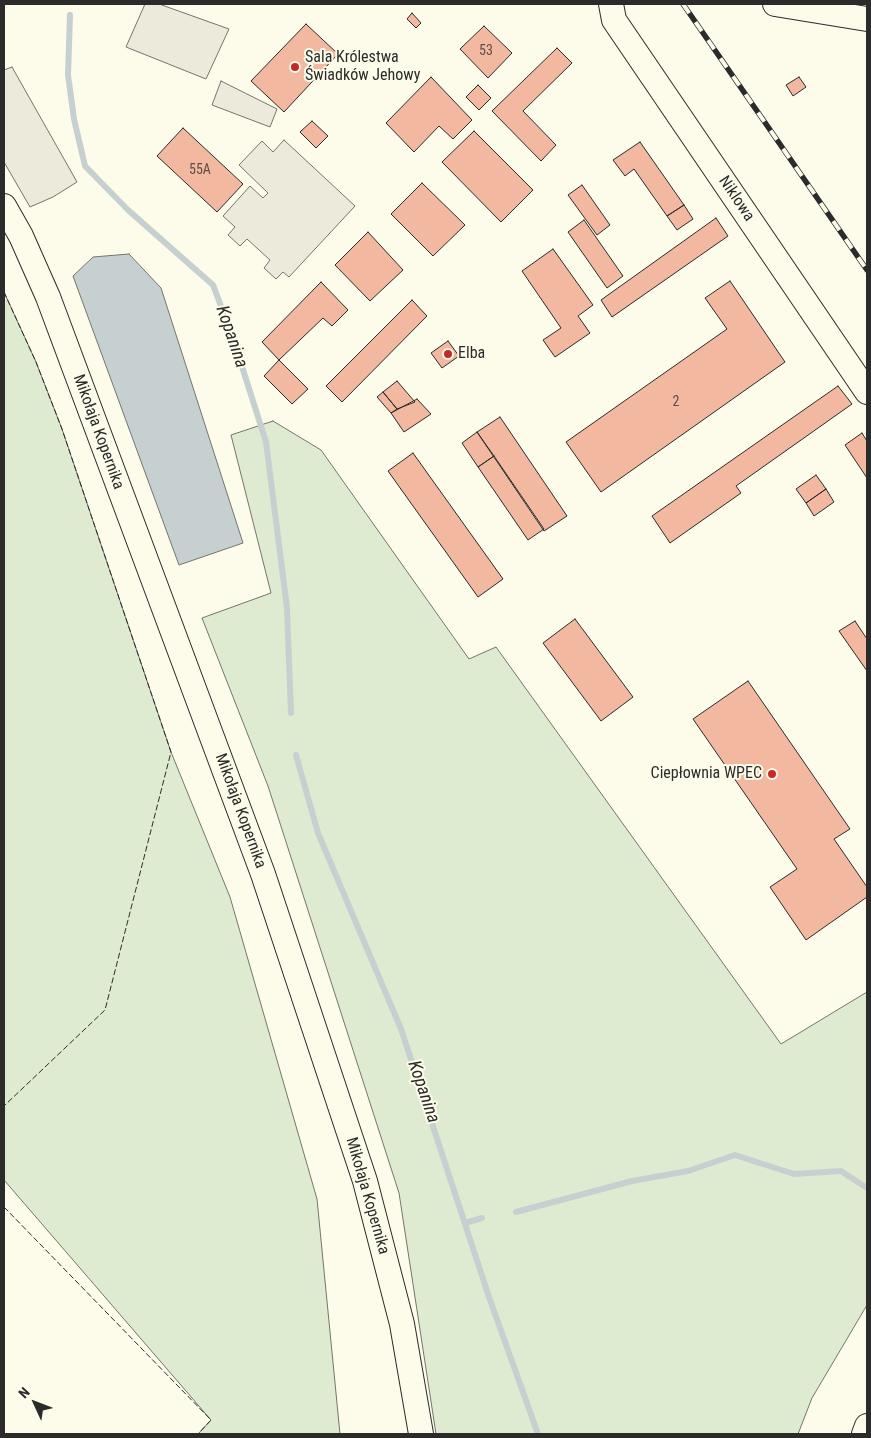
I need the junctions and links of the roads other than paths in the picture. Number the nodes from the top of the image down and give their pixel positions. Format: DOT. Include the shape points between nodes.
graph roads {
  1 [pos="611,4"];
  2 [pos="775,4"];
  3 [pos="867,14"];
  4 [pos="4,206"];
  5 [pos="867,392"];
  6 [pos="867,1426"];
  7 [pos="421,1434"];
  8 [pos="864,1434"];
  1 -- 5 [label="street, Niklowa" via="614,20"];
  2 -- 3 [label="street"];
  4 -- 7 [label="street, Mikołaja Kopernika" via="48,298 263,874 365,1181 402,1324"];
  6 -- 8 [label="street"];
}
